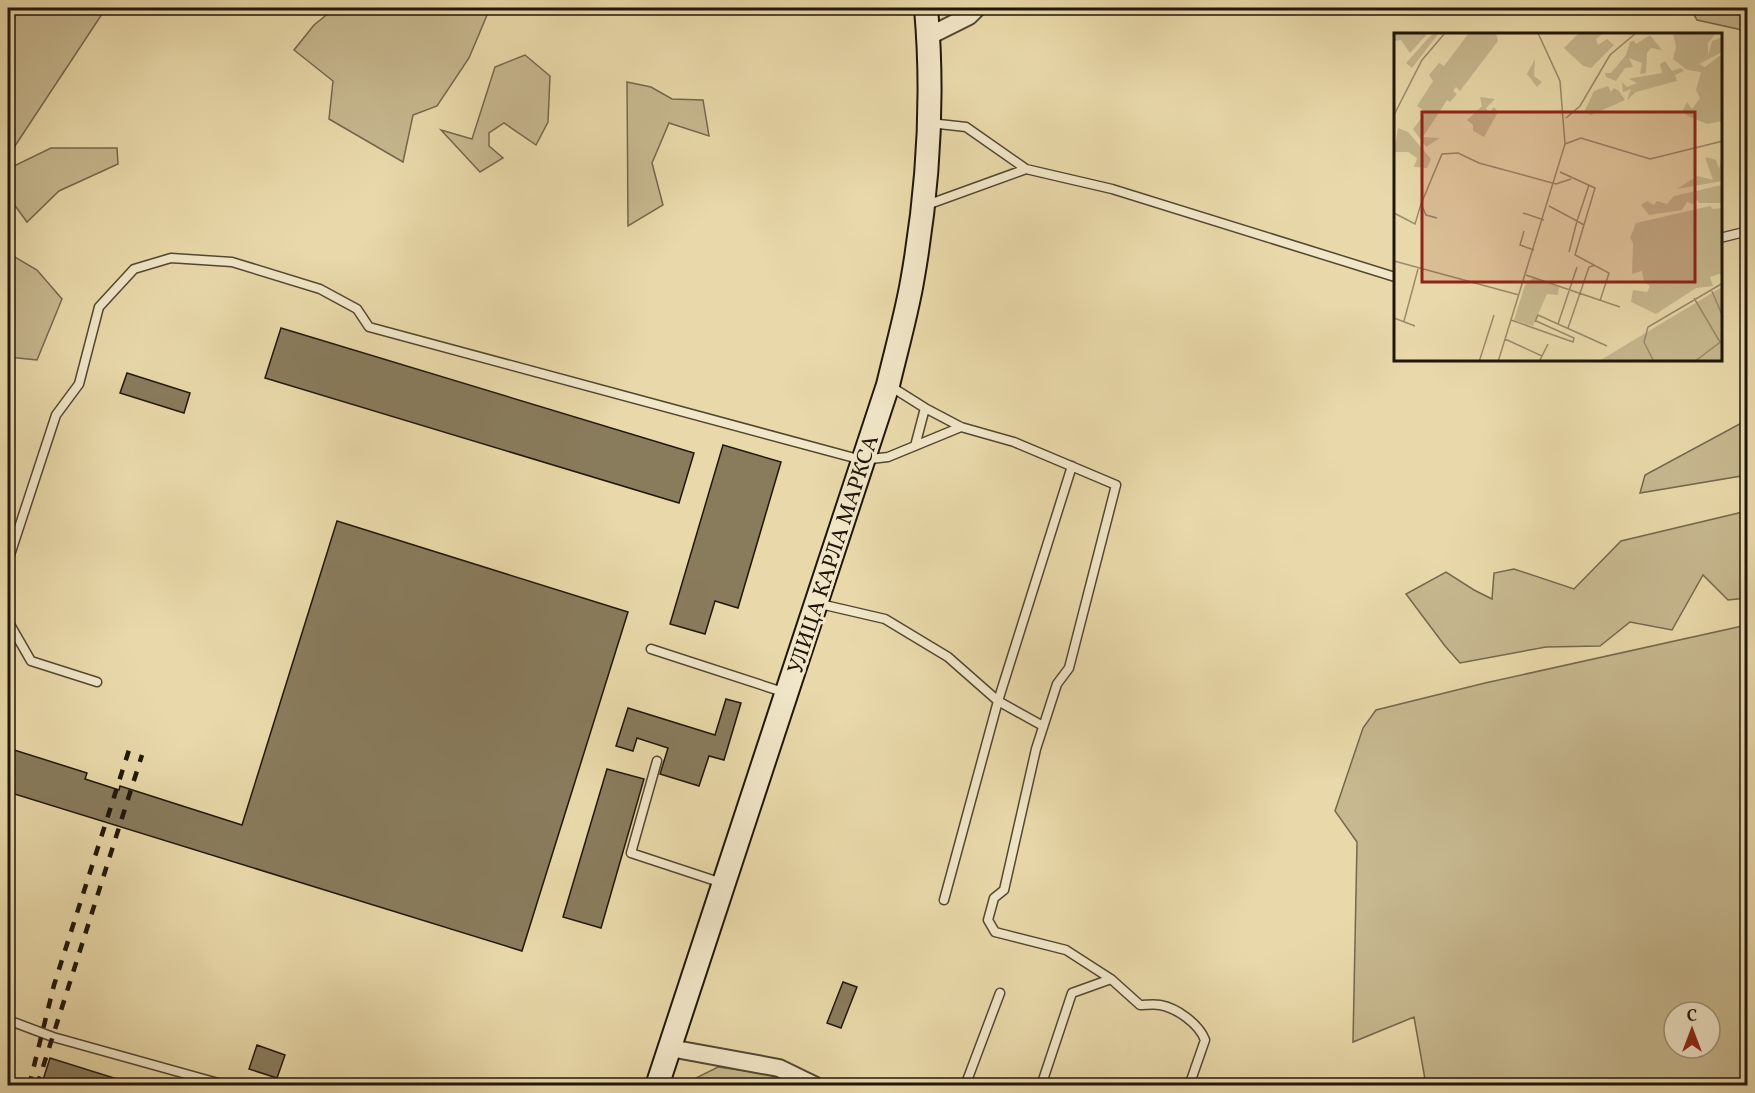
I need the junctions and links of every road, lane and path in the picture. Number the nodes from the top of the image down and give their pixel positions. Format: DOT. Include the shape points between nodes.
graph roads {
  1 [pos="926,8"];
  2 [pos="977,8"];
  3 [pos="929,36"];
  4 [pos="930,123"];
  5 [pos="1026,169"];
  6 [pos="924,206"];
  7 [pos="1748,231"];
  8 [pos="1722,238"];
  9 [pos="1394,277"];
  10 [pos="888,385"];
  11 [pos="925,408"];
  12 [pos="961,427"];
  13 [pos="915,446"];
  14 [pos="862,460"];
  15 [pos="1072,466"];
  16 [pos="8,561"];
  17 [pos="816,603"];
  18 [pos="8,621"];
  19 [pos="651,649"];
  20 [pos="97,682"];
  21 [pos="786,693"];
  22 [pos="998,701"];
  23 [pos="1043,726"];
  24 [pos="657,761"];
  25 [pos="724,883"];
  26 [pos="944,900"];
  27 [pos="1111,979"];
  28 [pos="1000,993"];
  29 [pos="8,1020"];
  30 [pos="670,1048"];
  31 [pos="229,1086"];
  32 [pos="657,1086"];
  33 [pos="816,1086"];
  34 [pos="965,1086"];
  35 [pos="1041,1086"];
  36 [pos="1189,1086"];
  1 -- 3 [label="main road, УЛИЦА КАРЛА МАРКСА"];
  2 -- 3 [label="street"];
  3 -- 4 [label="main road, УЛИЦА КАРЛА МАРКСА"];
  4 -- 5 [label="lane" via="966,127"];
  4 -- 6 [label="main road, УЛИЦА КАРЛА МАРКСА"];
  5 -- 6 [label="lane"];
  5 -- 9 [label="lane" via="1112,189"];
  6 -- 10 [label="main road, УЛИЦА КАРЛА МАРКСА" via="912,284"];
  7 -- 8 [label="lane"];
  10 -- 11 [label="lane"];
  10 -- 14 [label="main road, УЛИЦА КАРЛА МАРКСА"];
  11 -- 12 [label="lane"];
  11 -- 13 [label="lane"];
  12 -- 13 [label="lane"];
  12 -- 15 [label="lane" via="1014,442"];
  13 -- 14 [label="lane" via="888,457"];
  14 -- 16 [label="lane" via="369,327 357,309 320,289 232,262 171,258 134,269 99,308 79,384 57,415"];
  14 -- 17 [label="main road, УЛИЦА КАРЛА МАРКСА"];
  15 -- 22 [label="lane"];
  15 -- 23 [label="lane" via="1116,485 1069,668 1057,684"];
  17 -- 21 [label="main road, УЛИЦА КАРЛА МАРКСА"];
  17 -- 22 [label="lane" via="885,619 948,657"];
  18 -- 20 [label="lane" via="31,661"];
  19 -- 21 [label="lane"];
  21 -- 25 [label="main road, УЛИЦА КАРЛА МАРКСА"];
  22 -- 23 [label="lane"];
  22 -- 26 [label="lane"];
  23 -- 27 [label="lane" via="1004,890 993,898 988,920 995,932 1066,950"];
  24 -- 25 [label="lane" via="631,853"];
  25 -- 30 [label="main road, УЛИЦА КАРЛА МАРКСА"];
  27 -- 35 [label="lane" via="1072,993"];
  27 -- 36 [label="lane" via="1140,1005 1160,1005 1185,1016 1202,1033 1205,1040"];
  28 -- 34 [label="lane"];
  29 -- 31 [label="lane"];
  30 -- 32 [label="main road, УЛИЦА КАРЛА МАРКСА"];
  30 -- 33 [label="street" via="779,1068"];
}
